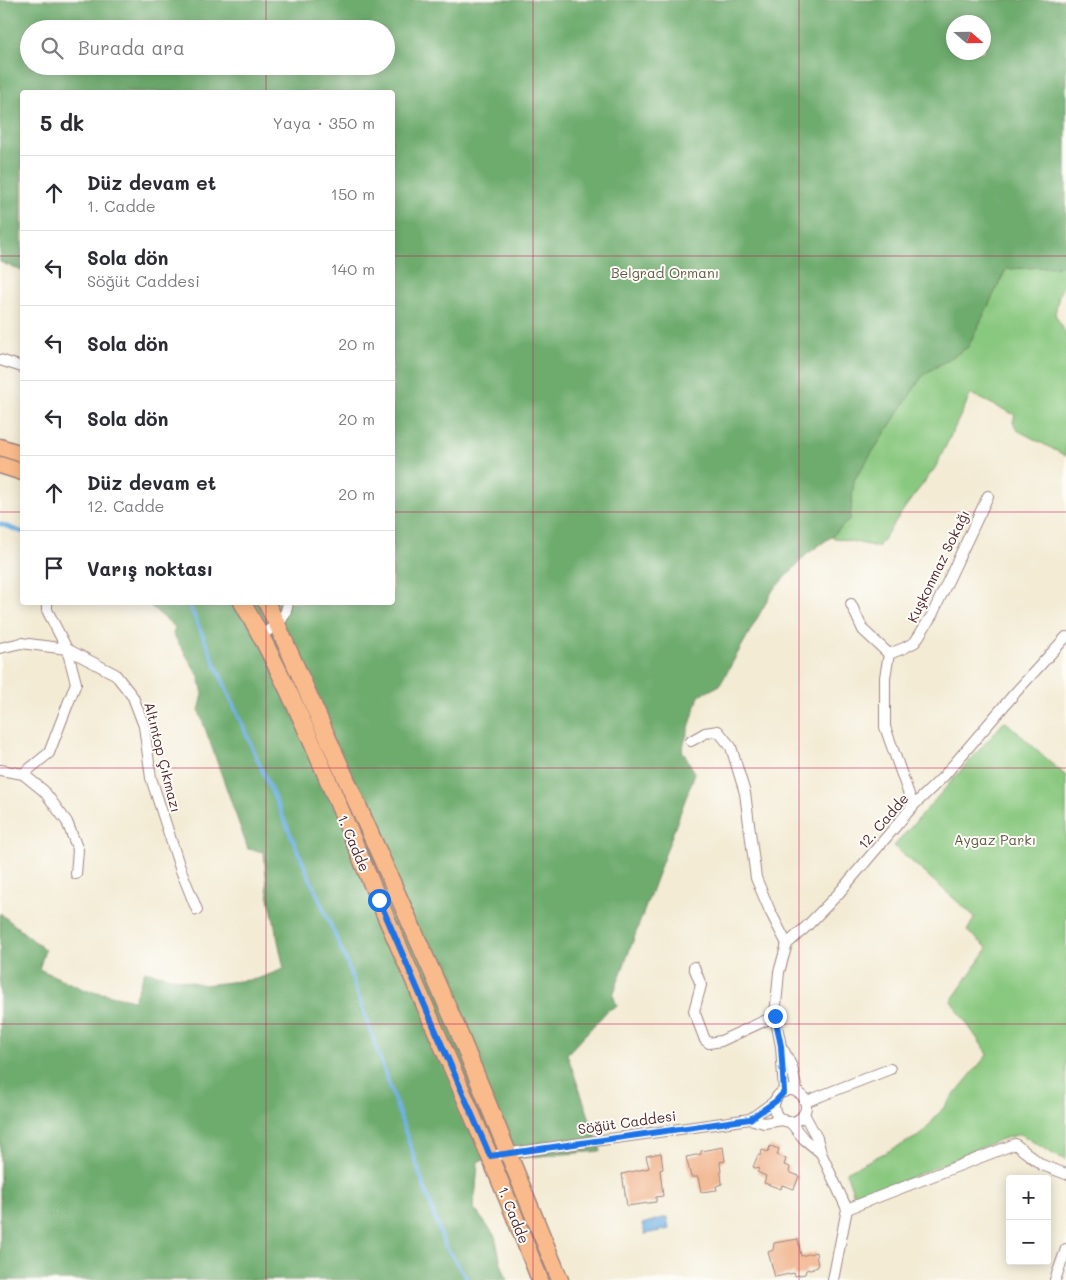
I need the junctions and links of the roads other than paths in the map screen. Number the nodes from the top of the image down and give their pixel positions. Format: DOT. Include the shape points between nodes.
graph roads {
  1 [pos="0,360"];
  2 [pos="20,366"];
  3 [pos="0,447"];
  4 [pos="20,453"];
  5 [pos="0,465"];
  6 [pos="20,471"];
  7 [pos="988,496"];
  8 [pos="851,604"];
  9 [pos="46,605"];
  10 [pos="244,605"];
  11 [pos="268,605"];
  12 [pos="288,605"];
  13 [pos="278,624"];
  14 [pos="260,636"];
  15 [pos="1066,637"];
  16 [pos="0,648"];
  17 [pos="67,648"];
  18 [pos="888,654"];
  19 [pos="691,741"];
  20 [pos="0,770"];
  21 [pos="23,774"];
  22 [pos="913,806"];
  23 [pos="76,874"];
  24 [pos="196,910"];
  25 [pos="787,944"];
  26 [pos="694,967"];
  27 [pos="775,1016"];
  28 [pos="781,1046"];
  29 [pos="890,1069"];
  30 [pos="784,1092"];
  31 [pos="797,1092"];
  32 [pos="776,1101"];
  33 [pos="806,1102"];
  34 [pos="804,1114"];
  35 [pos="750,1119"];
  36 [pos="787,1121"];
  37 [pos="508,1153"];
  38 [pos="820,1153"];
  39 [pos="490,1156"];
  40 [pos="1066,1174"];
  41 [pos="847,1210"];
  42 [pos="1066,1249"];
  43 [pos="540,1280"];
  44 [pos="560,1280"];
  45 [pos="833,1280"];
  46 [pos="1055,1280"];
  1 -- 2 [label="street"];
  3 -- 4 [label="main road"];
  5 -- 6 [label="main road"];
  7 -- 18 [label="street, Kuşkonmaz Sokağı" via="932,615 915,642"];
  8 -- 18 [label="street" via="863,630"];
  9 -- 17 [label="street"];
  10 -- 14 [label="main road, 1. Cadde"];
  11 -- 13 [label="main road, 1. Cadde"];
  12 -- 13 [label="street" via="287,613"];
  13 -- 14 [label="street"];
  13 -- 37 [label="main road, 1. Cadde"];
  14 -- 39 [label="main road, 1. Cadde" via="320,764"];
  15 -- 22 [label="street, 12. Cadde"];
  16 -- 17 [label="street, Altıntop Çıkmazı" via="21,643"];
  17 -- 21 [label="street" via="76,683 49,753"];
  17 -- 24 [label="street, Altıntop Çıkmazı" via="115,674 133,697 144,726 151,778"];
  18 -- 22 [label="street" via="885,727"];
  19 -- 25 [label="street" via="705,733 718,731 731,747 746,793 756,878"];
  20 -- 21 [label="street"];
  21 -- 23 [label="street" via="44,791 67,822 78,850"];
  22 -- 25 [label="street, 12. Cadde" via="838,894"];
  25 -- 27 [label="street" via="779,972"];
  26 -- 27 [label="street" via="701,985 694,1011 709,1043 721,1041"];
  27 -- 28 [label="street"];
  28 -- 30 [label="street"];
  28 -- 31 [label="street" via="792,1067"];
  29 -- 33 [label="street"];
  30 -- 31 [label="street"];
  30 -- 32 [label="street"];
  31 -- 33 [label="street"];
  32 -- 35 [label="street"];
  32 -- 36 [label="street" via="777,1114"];
  33 -- 34 [label="street"];
  34 -- 36 [label="street" via="798,1120"];
  34 -- 38 [label="street" via="818,1138"];
  35 -- 36 [label="street" via="764,1123"];
  35 -- 37 [label="street, Söğüt Caddesi"];
  36 -- 38 [label="street"];
  37 -- 39 [label="street, Söğüt Caddesi"];
  37 -- 44 [label="main road, 1. Cadde"];
  38 -- 41 [label="street"];
  39 -- 43 [label="main road, 1. Cadde"];
  40 -- 41 [label="street" via="1042,1165 1014,1144"];
  41 -- 45 [label="street"];
  42 -- 46 [label="street"];
}
